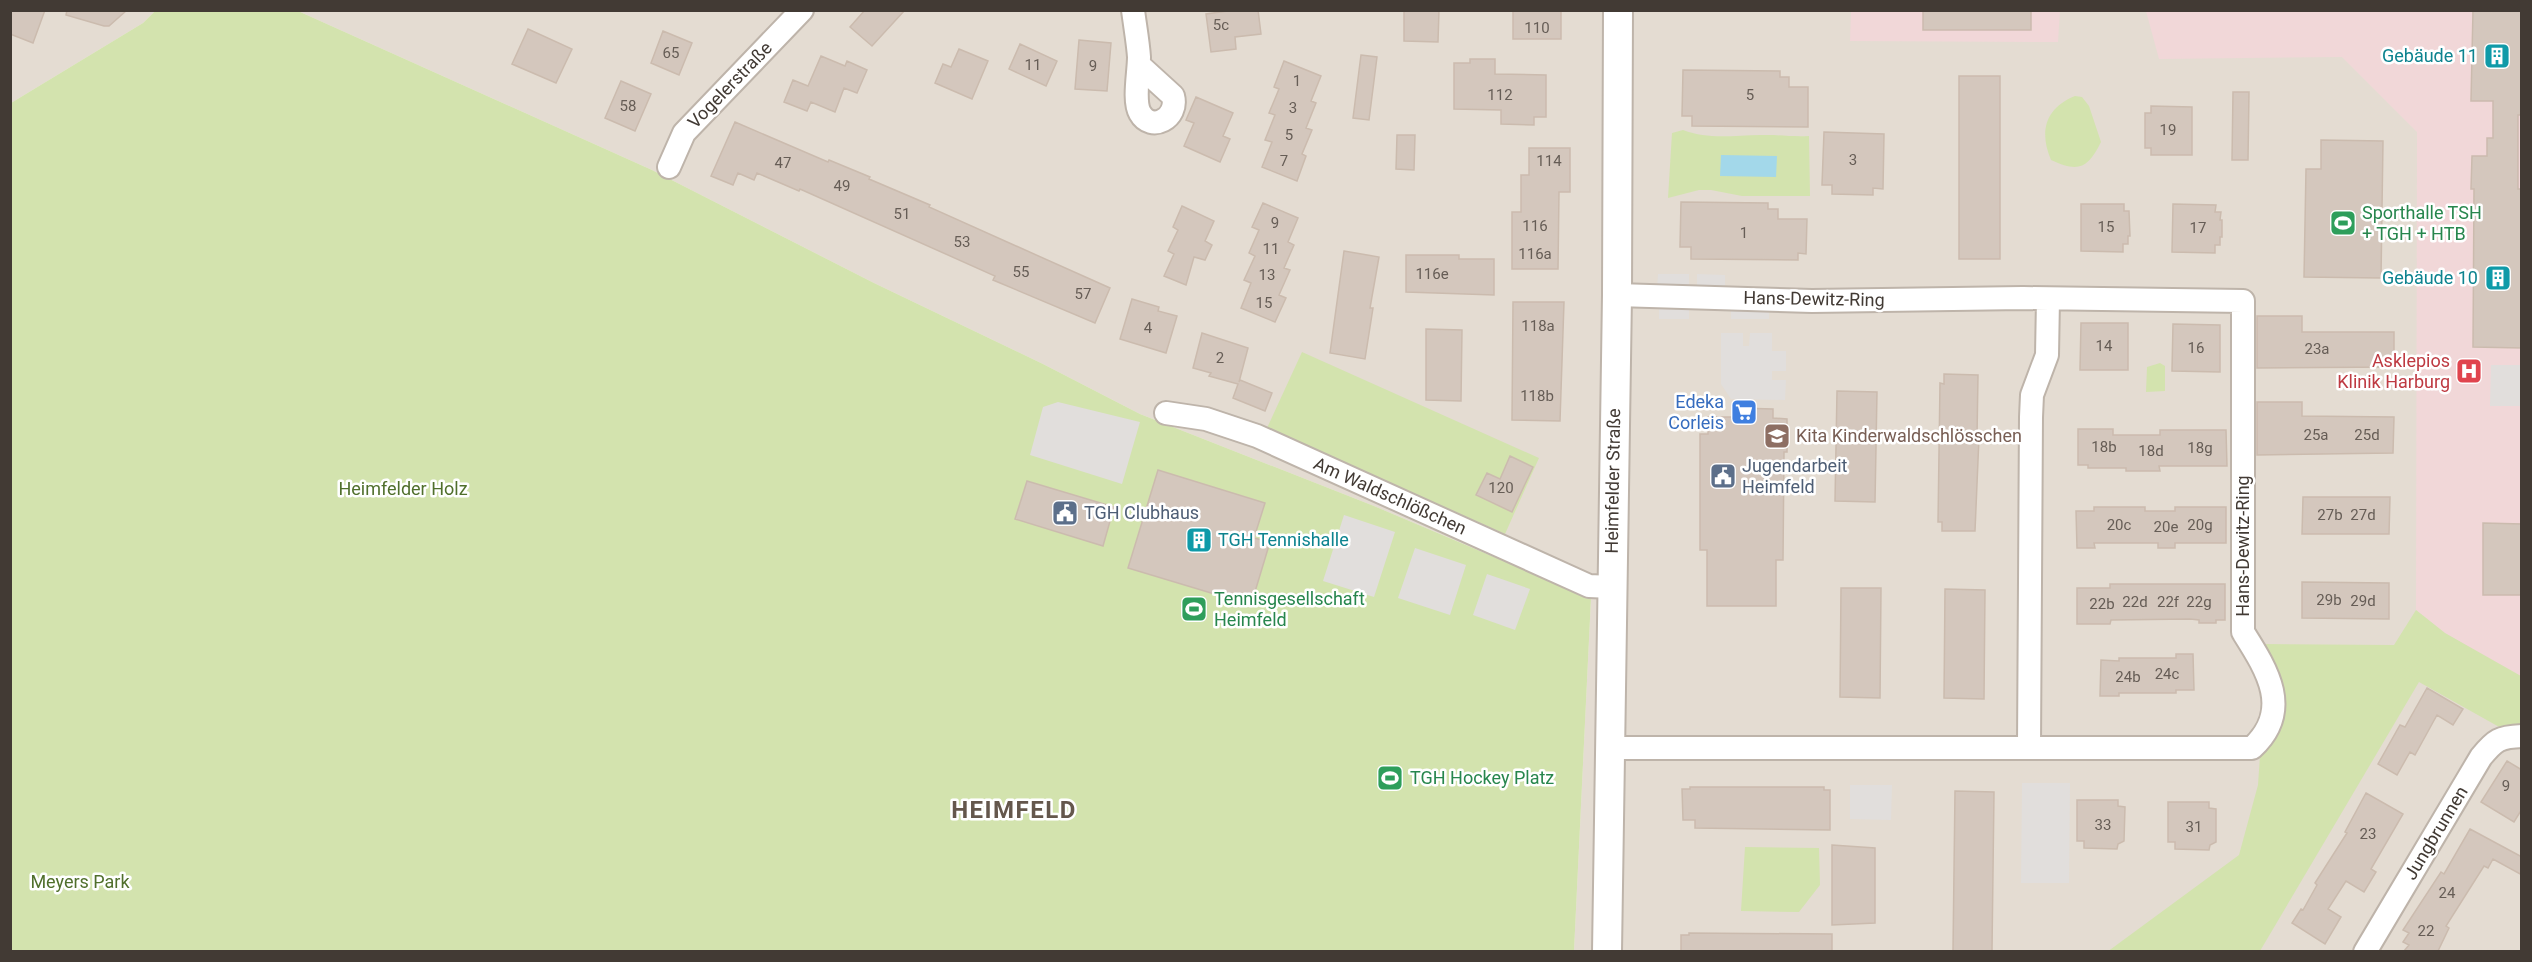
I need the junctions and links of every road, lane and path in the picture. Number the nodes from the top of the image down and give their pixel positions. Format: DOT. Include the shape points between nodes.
graph roads {
  1 [pos="802,10"];
  2 [pos="1133,10"];
  3 [pos="1618,10"];
  4 [pos="1139,64"];
  5 [pos="669,167"];
  6 [pos="1617,295"];
  7 [pos="2048,299"];
  8 [pos="1166,413"];
  9 [pos="1611,587"];
  10 [pos="2522,736"];
  11 [pos="2029,746"];
  12 [pos="1609,748"];
  13 [pos="1607,951"];
  14 [pos="2365,951"];
  1 -- 5 [label="street, Vogelerstraße" via="684,133"];
  2 -- 4 [label="street"];
  3 -- 6 [label="street, Heimfelder Straße"];
  6 -- 7 [label="street, Hans-Dewitz-Ring" via="1812,301"];
  6 -- 9 [label="street, Heimfelder Straße"];
  7 -- 11 [label="street" via="2047,355 2037,378 2032,406"];
  7 -- 11 [label="street, Hans-Dewitz-Ring" via="2243,301 2243,632 2264,665 2274,701 2270,726 2252,748"];
  8 -- 9 [label="street, Am Waldschlößchen" via="1206,419 1257,436 1589,586"];
  9 -- 12 [label="street, Heimfelder Straße"];
  10 -- 14 [label="street, Jungbrunnen" via="2494,741 2481,757"];
  11 -- 12 [label="street, Hans-Dewitz-Ring"];
  12 -- 13 [label="street, Heimfelder Straße"];
}
